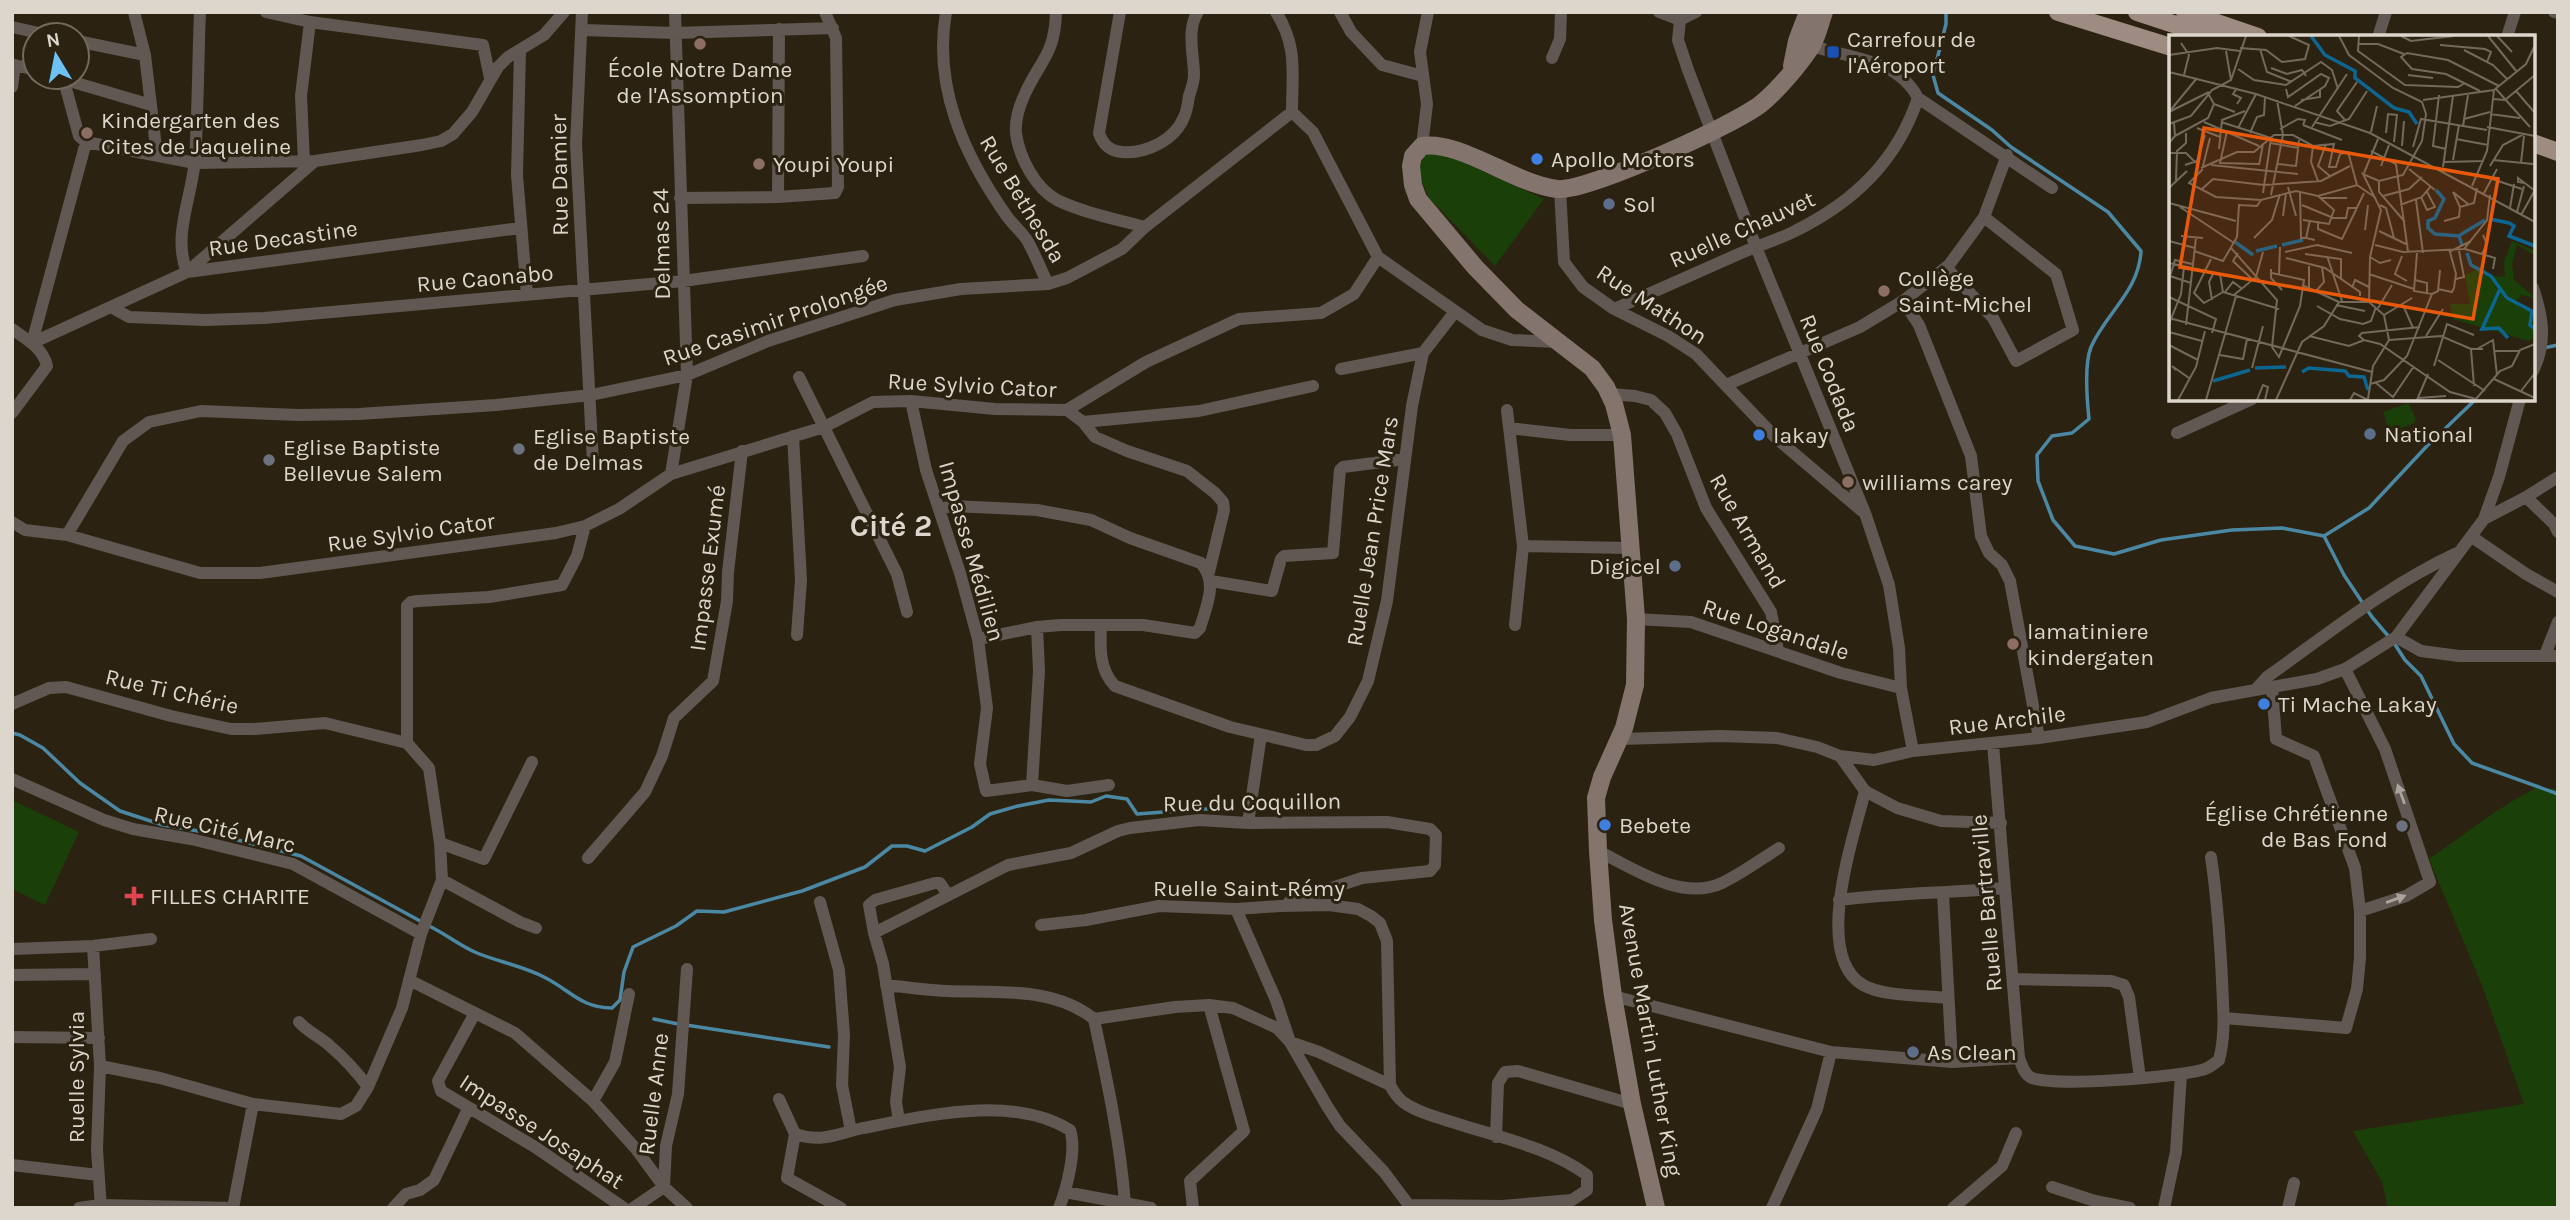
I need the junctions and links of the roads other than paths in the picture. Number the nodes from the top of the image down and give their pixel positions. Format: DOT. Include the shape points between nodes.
graph roads {
  1 [pos="134,12"];
  2 [pos="200,12"];
  3 [pos="266,12"];
  4 [pos="564,12"];
  5 [pos="582,12"];
  6 [pos="675,12"];
  7 [pos="825,12"];
  8 [pos="946,12"];
  9 [pos="1056,12"];
  10 [pos="1120,12"];
  11 [pos="1198,12"];
  12 [pos="1276,12"];
  13 [pos="1340,12"];
  14 [pos="1429,12"];
  15 [pos="1561,12"];
  16 [pos="1659,12"];
  17 [pos="1696,12"];
  18 [pos="1831,12"];
  19 [pos="2058,12"];
  20 [pos="2096,12"];
  21 [pos="2137,12"];
  22 [pos="2185,12"];
  23 [pos="2386,12"];
  24 [pos="2515,12"];
  25 [pos="1681,20"];
  26 [pos="310,22"];
  27 [pos="833,28"];
  28 [pos="779,29"];
  29 [pos="1812,29"];
  30 [pos="583,30"];
  31 [pos="675,33"];
  32 [pos="2207,35"];
  33 [pos="2252,35"];
  34 [pos="2379,35"];
  35 [pos="2508,35"];
  36 [pos="2169,36"];
  37 [pos="91,44"];
  38 [pos="2169,46"];
  39 [pos="520,50"];
  40 [pos="145,55"];
  41 [pos="1552,58"];
  42 [pos="14,65"];
  43 [pos="1423,76"];
  44 [pos="490,78"];
  45 [pos="12,87"];
  46 [pos="91,88"];
  47 [pos="64,91"];
  48 [pos="1918,98"];
  49 [pos="151,105"];
  50 [pos="1292,111"];
  51 [pos="1712,132"];
  52 [pos="86,142"];
  53 [pos="2535,145"];
  54 [pos="1422,146"];
  55 [pos="2558,152"];
  56 [pos="2007,155"];
  57 [pos="157,156"];
  58 [pos="2535,156"];
  59 [pos="309,161"];
  60 [pos="195,163"];
  61 [pos="2558,164"];
  62 [pos="2052,188"];
  63 [pos="1560,189"];
  64 [pos="778,197"];
  65 [pos="680,198"];
  66 [pos="1984,217"];
  67 [pos="1145,227"];
  68 [pos="520,228"];
  69 [pos="1756,247"];
  70 [pos="863,256"];
  71 [pos="1378,257"];
  72 [pos="1946,267"];
  73 [pos="187,272"];
  74 [pos="683,281"];
  75 [pos="1048,284"];
  76 [pos="585,290"];
  77 [pos="527,295"];
  78 [pos="2535,295"];
  79 [pos="1903,301"];
  80 [pos="111,307"];
  81 [pos="1614,309"];
  82 [pos="1454,313"];
  83 [pos="12,329"];
  84 [pos="1560,342"];
  85 [pos="32,343"];
  86 [pos="1798,352"];
  87 [pos="1423,353"];
  88 [pos="2535,367"];
  89 [pos="1341,369"];
  90 [pos="687,375"];
  91 [pos="799,377"];
  92 [pos="1726,385"];
  93 [pos="1313,386"];
  94 [pos="1610,394"];
  95 [pos="591,395"];
  96 [pos="911,401"];
  97 [pos="2248,401"];
  98 [pos="2519,401"];
  99 [pos="1067,410"];
  100 [pos="1507,411"];
  101 [pos="12,413"];
  102 [pos="1083,422"];
  103 [pos="824,427"];
  104 [pos="1509,428"];
  105 [pos="2177,433"];
  106 [pos="793,436"];
  107 [pos="1622,436"];
  108 [pos="743,451"];
  109 [pos="1405,458"];
  110 [pos="593,463"];
  111 [pos="671,474"];
  112 [pos="2558,477"];
  113 [pos="2526,497"];
  114 [pos="940,509"];
  115 [pos="1865,513"];
  116 [pos="2484,519"];
  117 [pos="12,522"];
  118 [pos="585,526"];
  119 [pos="2558,532"];
  120 [pos="67,535"];
  121 [pos="2472,537"];
  122 [pos="1523,546"];
  123 [pos="1629,548"];
  124 [pos="2460,551"];
  125 [pos="1210,577"];
  126 [pos="2558,592"];
  127 [pos="907,612"];
  128 [pos="1636,620"];
  129 [pos="2558,622"];
  130 [pos="1101,625"];
  131 [pos="1515,625"];
  132 [pos="1037,627"];
  133 [pos="797,635"];
  134 [pos="978,639"];
  135 [pos="2393,640"];
  136 [pos="1778,650"];
  137 [pos="2551,656"];
  138 [pos="2345,669"];
  139 [pos="2272,687"];
  140 [pos="1901,688"];
  141 [pos="2256,689"];
  142 [pos="12,704"];
  143 [pos="1261,735"];
  144 [pos="1620,738"];
  145 [pos="2039,738"];
  146 [pos="407,743"];
  147 [pos="1993,744"];
  148 [pos="1913,751"];
  149 [pos="1840,756"];
  150 [pos="532,762"];
  151 [pos="12,779"];
  152 [pos="1032,785"];
  153 [pos="1109,785"];
  154 [pos="1865,791"];
  155 [pos="1248,823"];
  156 [pos="2001,823"];
  157 [pos="440,844"];
  158 [pos="1779,848"];
  159 [pos="1598,851"];
  160 [pos="2211,857"];
  161 [pos="588,858"];
  162 [pos="442,880"];
  163 [pos="2004,888"];
  164 [pos="1943,894"];
  165 [pos="948,895"];
  166 [pos="1839,900"];
  167 [pos="820,902"];
  168 [pos="1280,905"];
  169 [pos="1236,909"];
  170 [pos="2360,911"];
  171 [pos="1041,925"];
  172 [pos="423,928"];
  173 [pos="536,928"];
  174 [pos="873,933"];
  175 [pos="151,939"];
  176 [pos="93,946"];
  177 [pos="12,949"];
  178 [pos="687,969"];
  179 [pos="95,974"];
  180 [pos="12,975"];
  181 [pos="2013,979"];
  182 [pos="410,981"];
  183 [pos="886,985"];
  184 [pos="629,994"];
  185 [pos="1614,996"];
  186 [pos="1948,998"];
  187 [pos="1209,1005"];
  188 [pos="475,1013"];
  189 [pos="2224,1018"];
  190 [pos="1094,1019"];
  191 [pos="299,1022"];
  192 [pos="12,1037"];
  193 [pos="99,1038"];
  194 [pos="1290,1042"];
  195 [pos="1831,1052"];
  196 [pos="2019,1058"];
  197 [pos="1952,1062"];
  198 [pos="100,1066"];
  199 [pos="2181,1074"];
  200 [pos="2140,1078"];
  201 [pos="1390,1085"];
  202 [pos="368,1087"];
  203 [pos="779,1099"];
  204 [pos="593,1101"];
  205 [pos="253,1104"];
  206 [pos="1632,1104"];
  207 [pos="468,1109"];
  208 [pos="900,1121"];
  209 [pos="851,1131"];
  210 [pos="2016,1133"];
  211 [pos="795,1134"];
  212 [pos="1496,1137"];
  213 [pos="12,1164"];
  214 [pos="98,1175"];
  215 [pos="2294,1183"];
  216 [pos="664,1187"];
  217 [pos="2052,1187"];
  218 [pos="1065,1192"];
  219 [pos="1125,1203"];
  220 [pos="100,1206"];
  221 [pos="1411,1206"];
  222 [pos="79,1208"];
  223 [pos="234,1208"];
  224 [pos="393,1208"];
  225 [pos="624,1208"];
  226 [pos="633,1208"];
  227 [pos="688,1208"];
  228 [pos="841,1208"];
  229 [pos="1059,1208"];
  230 [pos="1151,1208"];
  231 [pos="1193,1208"];
  232 [pos="1656,1208"];
  233 [pos="1772,1208"];
  234 [pos="1953,1208"];
  235 [pos="2130,1208"];
  236 [pos="2164,1208"];
  237 [pos="2288,1208"];
  1 -- 40 [label="street"];
  2 -- 60 [label="street, Rue Decastine"];
  3 -- 26 [label="street"];
  4 -- 39 [label="street" via="544,35"];
  5 -- 30 [label="street, Rue Damier"];
  6 -- 31 [label="street, Delmas 24"];
  7 -- 27 [label="street"];
  8 -- 75 [label="street, Rue Bethesda" via="945,74 966,150 1026,239"];
  9 -- 67 [label="street" via="1051,48 1019,108 1016,132 1020,155 1040,186 1054,198"];
  10 -- 11 [label="street" via="1099,133 1108,147 1130,152 1152,148 1172,135 1184,118 1194,77 1191,51"];
  12 -- 50 [label="street" via="1286,27 1293,54"];
  13 -- 43 [label="street" via="1351,32 1382,65"];
  14 -- 43 [label="street" via="1420,52"];
  15 -- 41 [label="street" via="1560,39"];
  16 -- 25 [label="street"];
  17 -- 25 [label="street"];
  18 -- 29 [label="main road"];
  19 -- 38 [label="main road"];
  20 -- 36 [label="main road"];
  21 -- 32 [label="main road"];
  22 -- 33 [label="main road"];
  23 -- 34 [label="street"];
  24 -- 35 [label="street"];
  25 -- 51 [label="street, Rue Codada" via="1678,40"];
  26 -- 44 [label="street" via="483,46"];
  26 -- 59 [label="street" via="301,96"];
  27 -- 28 [label="street"];
  27 -- 64 [label="street" via="837,190 832,195"];
  28 -- 31 [label="street"];
  28 -- 64 [label="street"];
  29 -- 48 [label="street" via="1893,70 1906,79"];
  29 -- 51 [label="main road" via="1792,69 1774,92"];
  30 -- 31 [label="street"];
  30 -- 76 [label="street, Rue Damier" via="576,144"];
  31 -- 65 [label="street, Delmas 24"];
  37 -- 40 [label="street"];
  39 -- 44 [label="street"];
  39 -- 68 [label="street"];
  40 -- 49 [label="street"];
  42 -- 45 [label="street"];
  43 -- 54 [label="street" via="1427,104"];
  44 -- 59 [label="street" via="464,124 441,141"];
  46 -- 49 [label="street"];
  47 -- 52 [label="street" via="79,136"];
  48 -- 56 [label="street"];
  48 -- 69 [label="street, Ruelle Chauvet" via="1909,124 1864,185 1832,211"];
  49 -- 57 [label="street"];
  50 -- 67 [label="street, Rue Casimir Prolongée"];
  50 -- 71 [label="street" via="1313,132"];
  51 -- 63 [label="main road" via="1585,185"];
  51 -- 69 [label="street, Rue Codada"];
  52 -- 57 [label="street"];
  52 -- 85 [label="street"];
  53 -- 55 [label="main road"];
  54 -- 63 [label="main road" via="1434,144 1527,182"];
  54 -- 84 [label="main road, Avenue Martin Luther King" via="1411,166 1418,199 1517,310"];
  56 -- 62 [label="street"];
  56 -- 66 [label="street"];
  57 -- 60 [label="street"];
  58 -- 61 [label="main road"];
  59 -- 60 [label="street"];
  59 -- 73 [label="street"];
  60 -- 73 [label="street, Rue Decastine" via="181,243"];
  63 -- 81 [label="street, Rue Mathon" via="1564,262 1583,287"];
  64 -- 65 [label="street"];
  65 -- 74 [label="street, Delmas 24"];
  66 -- 72 [label="street"];
  66 -- 72 [label="street" via="2056,274 2073,330 2016,361 1993,318"];
  67 -- 75 [label="street, Rue Casimir Prolongée" via="1122,249"];
  68 -- 73 [label="street, Rue Decastine"];
  68 -- 77 [label="street"];
  69 -- 81 [label="street, Ruelle Chauvet"];
  69 -- 86 [label="street, Rue Codada"];
  70 -- 74 [label="street, Rue Caonabo"];
  71 -- 82 [label="street"];
  71 -- 99 [label="street, Rue Sylvio Cator" via="1354,293 1321,313 1238,319 1146,362"];
  72 -- 79 [label="street"];
  73 -- 80 [label="street"];
  74 -- 76 [label="street, Rue Caonabo"];
  74 -- 90 [label="street, Delmas 24"];
  75 -- 90 [label="street, Rue Casimir Prolongée" via="961,289 895,300 768,341"];
  76 -- 77 [label="street, Rue Caonabo"];
  76 -- 95 [label="street, Rue Damier"];
  77 -- 80 [label="street, Rue Caonabo" via="240,319 129,317"];
  78 -- 88 [label="street" via="2543,321"];
  79 -- 86 [label="street" via="1860,327"];
  79 -- 145 [label="street" via="1919,326 1970,456 1981,536 2010,581"];
  80 -- 85 [label="street"];
  81 -- 92 [label="street, Rue Mathon" via="1696,354"];
  82 -- 84 [label="street" via="1482,330 1512,340"];
  82 -- 87 [label="street, Ruelle Jean Price Mars"];
  83 -- 85 [label="street"];
  84 -- 94 [label="main road, Avenue Martin Luther King" via="1592,368"];
  85 -- 101 [label="street" via="46,358 47,366"];
  86 -- 92 [label="street"];
  86 -- 115 [label="street, Rue Codada"];
  87 -- 89 [label="street"];
  87 -- 109 [label="street, Ruelle Jean Price Mars"];
  90 -- 95 [label="street, Rue Casimir Prolongée"];
  90 -- 111 [label="street, Delmas 24"];
  91 -- 103 [label="street"];
  92 -- 115 [label="street, Rue Mathon" via="1775,438"];
  93 -- 102 [label="street" via="1199,411"];
  94 -- 107 [label="main road, Avenue Martin Luther King"];
  94 -- 136 [label="street, Rue Armand" via="1651,400 1665,412 1706,508 1771,612"];
  95 -- 110 [label="street, Rue Damier"];
  95 -- 120 [label="street, Rue Casimir Prolongée" via="359,414 201,411 149,422 123,441"];
  96 -- 99 [label="street, Rue Sylvio Cator"];
  96 -- 103 [label="street, Rue Sylvio Cator" via="873,402"];
  96 -- 114 [label="street, Impasse Médilien"];
  97 -- 105 [label="street"];
  98 -- 116 [label="street, Rue Archile"];
  99 -- 102 [label="street"];
  100 -- 104 [label="street"];
  102 -- 125 [label="street" via="1095,437 1187,471 1215,492 1224,510"];
  103 -- 106 [label="street, Rue Sylvio Cator"];
  103 -- 127 [label="street" via="897,574"];
  104 -- 107 [label="street"];
  104 -- 122 [label="street"];
  106 -- 108 [label="street, Rue Sylvio Cator"];
  106 -- 133 [label="street" via="801,580"];
  107 -- 123 [label="main road, Avenue Martin Luther King"];
  108 -- 111 [label="street, Rue Sylvio Cator"];
  108 -- 161 [label="street, Impasse Exumé" via="727,601 713,681 674,718 645,792"];
  109 -- 125 [label="street" via="1340,470 1333,552 1284,556 1272,591"];
  109 -- 143 [label="street, Ruelle Jean Price Mars" via="1387,601 1368,681 1350,718 1335,736 1316,745"];
  111 -- 118 [label="street, Rue Sylvio Cator" via="620,509"];
  112 -- 113 [label="street"];
  113 -- 116 [label="street"];
  113 -- 119 [label="street"];
  114 -- 125 [label="street" via="1037,510 1091,520 1201,562"];
  114 -- 134 [label="street, Impasse Médilien"];
  115 -- 140 [label="street, Rue Codada" via="1889,585"];
  116 -- 121 [label="street, Rue Archile"];
  117 -- 120 [label="street, Rue Sylvio Cator" via="25,530"];
  118 -- 120 [label="street, Rue Sylvio Cator" via="260,573 200,573"];
  118 -- 146 [label="street" via="562,585 407,606"];
  121 -- 124 [label="street, Rue Archile"];
  121 -- 126 [label="street"];
  122 -- 123 [label="street"];
  122 -- 131 [label="street"];
  123 -- 128 [label="main road, Avenue Martin Luther King"];
  124 -- 135 [label="street, Rue Archile"];
  124 -- 141 [label="street" via="2365,606"];
  125 -- 130 [label="street" via="1200,628 1195,632"];
  128 -- 136 [label="street, Rue Logandale" via="1690,622"];
  128 -- 144 [label="main road, Avenue Martin Luther King" via="1635,685"];
  129 -- 137 [label="street"];
  130 -- 132 [label="street"];
  130 -- 143 [label="street" via="1102,664 1115,686"];
  132 -- 134 [label="street"];
  132 -- 152 [label="street"];
  134 -- 152 [label="street, Impasse Médilien" via="987,708 980,764 986,791"];
  135 -- 137 [label="street" via="2421,651 2459,656"];
  135 -- 138 [label="street, Rue Archile"];
  136 -- 140 [label="street, Rue Logandale"];
  138 -- 139 [label="street, Rue Archile"];
  170 -- 138 [label="street, one-way" via="2406,896 2430,882 2385,749"];
  139 -- 141 [label="street, Rue Archile"];
  139 -- 170 [label="street" via="2276,739 2314,756 2355,868"];
  140 -- 148 [label="street, Rue Codada"];
  141 -- 145 [label="street, Rue Archile" via="2211,698 2147,722"];
  142 -- 146 [label="street, Rue Ti Chérie" via="49,688 66,687 231,729 326,723"];
  143 -- 155 [label="street"];
  144 -- 149 [label="street, Rue Archile" via="1776,738"];
  144 -- 159 [label="main road, Avenue Martin Luther King" via="1596,798"];
  145 -- 147 [label="street, Rue Archile"];
  146 -- 157 [label="street" via="429,768"];
  147 -- 148 [label="street, Rue Archile"];
  147 -- 156 [label="street, Ruelle Bartraville"];
  148 -- 149 [label="street, Rue Archile" via="1874,760"];
  149 -- 154 [label="street"];
  150 -- 157 [label="street" via="484,859"];
  151 -- 172 [label="street, Rue Cité Marc" via="133,829 293,864"];
  152 -- 153 [label="street" via="1067,791"];
  154 -- 156 [label="street" via="1941,821"];
  154 -- 166 [label="street"];
  155 -- 165 [label="street, Rue du Coquillon" via="1178,821 1118,831 1071,853 1008,865"];
  155 -- 168 [label="street, Rue du Coquillon" via="1387,822 1430,829 1436,835 1435,865 1430,871 1362,878"];
  156 -- 163 [label="street, Ruelle Bartraville"];
  157 -- 162 [label="street"];
  158 -- 159 [label="street" via="1720,884 1694,888 1672,886"];
  159 -- 185 [label="main road, Avenue Martin Luther King"];
  160 -- 189 [label="street"];
  162 -- 172 [label="street"];
  162 -- 173 [label="street"];
  163 -- 164 [label="street"];
  163 -- 181 [label="street, Ruelle Bartraville"];
  164 -- 166 [label="street"];
  164 -- 186 [label="street"];
  165 -- 174 [label="street, Rue du Coquillon"];
  165 -- 174 [label="street" via="935,883 872,901 868,907"];
  166 -- 186 [label="street" via="1840,953 1862,985"];
  167 -- 209 [label="street" via="839,970 842,1085"];
  168 -- 169 [label="street, Ruelle Saint-Rémy"];
  168 -- 201 [label="street, Ruelle Saint-Rémy" via="1358,909 1380,923 1388,949"];
  169 -- 171 [label="street, Ruelle Saint-Rémy" via="1159,906"];
  169 -- 194 [label="street"];
  170 -- 189 [label="street" via="2361,958 2346,1028"];
  172 -- 182 [label="street"];
  174 -- 183 [label="street"];
  175 -- 176 [label="street"];
  176 -- 177 [label="street"];
  176 -- 179 [label="street, Ruelle Sylvia"];
  178 -- 216 [label="street, Ruelle Anne" via="678,1094 666,1146"];
  179 -- 180 [label="street"];
  179 -- 193 [label="street, Ruelle Sylvia"];
  181 -- 196 [label="street, Ruelle Bartraville"];
  181 -- 200 [label="street" via="2124,985"];
  182 -- 188 [label="street"];
  182 -- 202 [label="street"];
  183 -- 190 [label="street" via="1046,997 1078,1006"];
  183 -- 208 [label="street" via="900,1067 896,1102"];
  184 -- 204 [label="street" via="615,1062"];
  185 -- 195 [label="street"];
  185 -- 206 [label="main road, Avenue Martin Luther King"];
  186 -- 197 [label="street"];
  187 -- 190 [label="street"];
  187 -- 194 [label="street" via="1259,1018"];
  187 -- 231 [label="street" via="1244,1131 1190,1181"];
  188 -- 204 [label="street" via="515,1033"];
  188 -- 207 [label="street, Impasse Josaphat" via="438,1081 441,1091"];
  189 -- 199 [label="street" via="2219,1060"];
  190 -- 219 [label="street" via="1114,1115"];
  191 -- 202 [label="street" via="328,1044"];
  192 -- 193 [label="street"];
  193 -- 198 [label="street, Ruelle Sylvia"];
  194 -- 201 [label="street"];
  194 -- 221 [label="street" via="1340,1126"];
  195 -- 197 [label="street"];
  195 -- 233 [label="street" via="1816,1109"];
  196 -- 197 [label="street"];
  196 -- 200 [label="street" via="2030,1077 2057,1081"];
  198 -- 205 [label="street"];
  198 -- 214 [label="street, Ruelle Sylvia"];
  199 -- 200 [label="street"];
  199 -- 236 [label="street" via="2176,1152"];
  201 -- 212 [label="street" via="1403,1102 1426,1114"];
  202 -- 205 [label="street" via="356,1106 341,1114"];
  203 -- 211 [label="street"];
  204 -- 216 [label="street"];
  205 -- 223 [label="street"];
  206 -- 212 [label="street" via="1518,1071 1504,1072 1499,1083"];
  206 -- 232 [label="main road, Avenue Martin Luther King"];
  207 -- 224 [label="street" via="434,1180 406,1194"];
  207 -- 225 [label="street, Impasse Josaphat" via="535,1147"];
  208 -- 209 [label="street"];
  208 -- 218 [label="street" via="982,1110 1016,1112 1063,1125 1074,1140"];
  209 -- 211 [label="street" via="812,1140"];
  210 -- 234 [label="street" via="2002,1166"];
  211 -- 228 [label="street" via="786,1178"];
  212 -- 221 [label="street" via="1571,1164 1587,1175 1587,1190 1572,1200"];
  213 -- 214 [label="street"];
  214 -- 220 [label="street, Ruelle Sylvia"];
  215 -- 237 [label="street"];
  216 -- 226 [label="street, Ruelle Anne"];
  216 -- 227 [label="street"];
  217 -- 235 [label="street"];
  218 -- 219 [label="street"];
  218 -- 229 [label="street"];
  219 -- 230 [label="street"];
  220 -- 222 [label="street"];
  220 -- 223 [label="street"];
}
